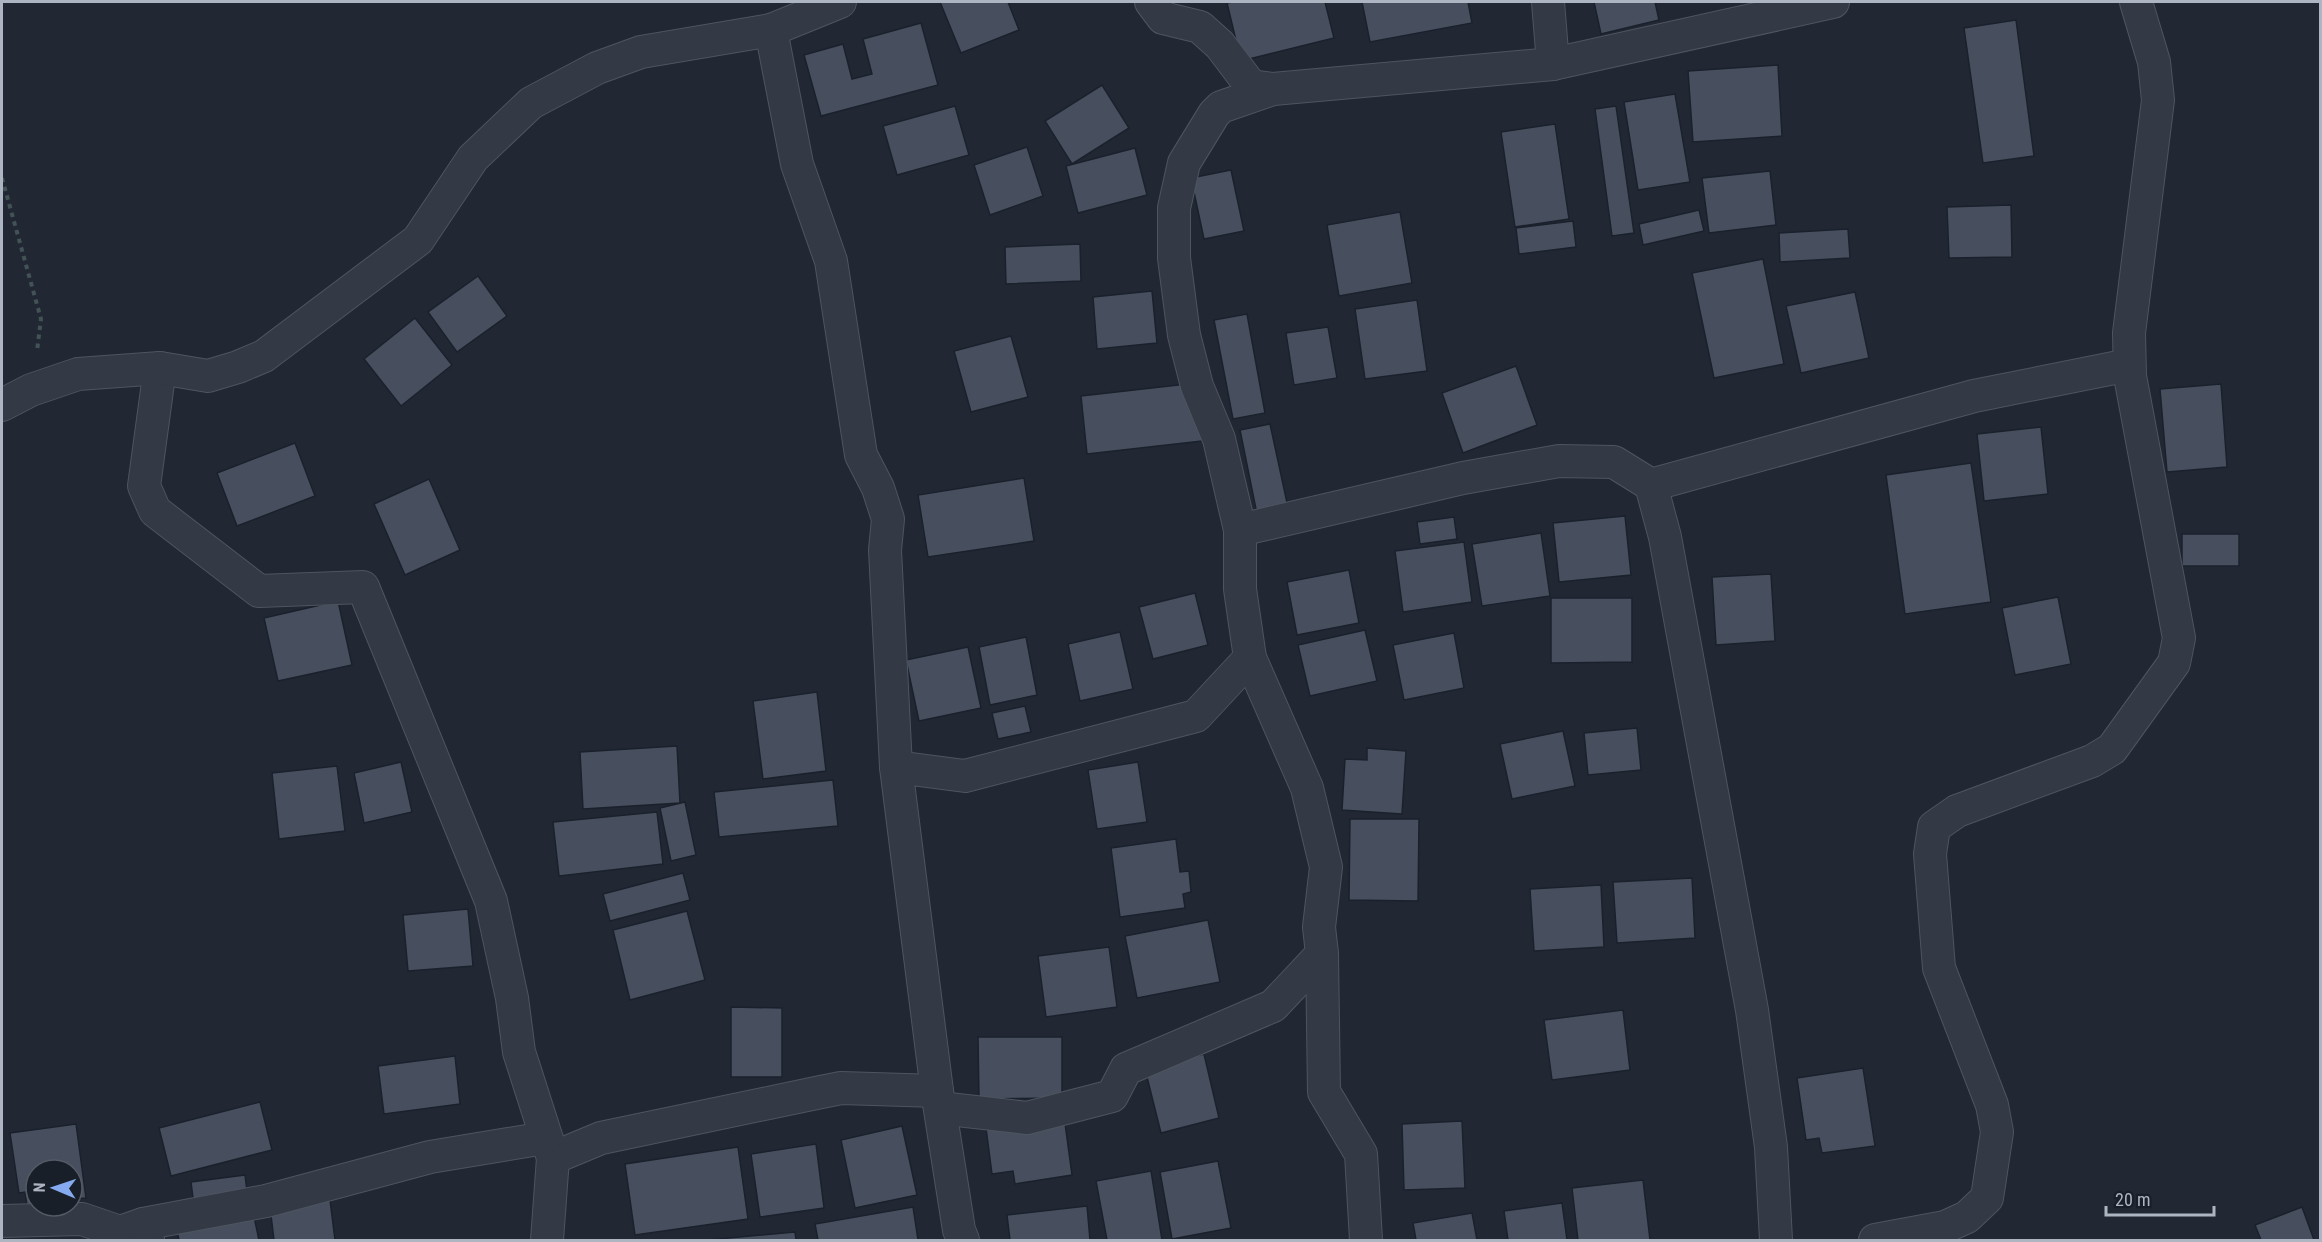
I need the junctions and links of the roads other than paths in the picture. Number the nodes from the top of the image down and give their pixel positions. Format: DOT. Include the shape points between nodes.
graph roads {
  1 [pos="840,2"];
  2 [pos="1151,2"];
  3 [pos="1548,2"];
  4 [pos="1833,2"];
  5 [pos="2136,2"];
  6 [pos="771,30"];
  7 [pos="1553,64"];
  8 [pos="1273,89"];
  9 [pos="2129,365"];
  10 [pos="160,368"];
  11 [pos="2,405"];
  12 [pos="1651,485"];
  13 [pos="1240,530"];
  14 [pos="1250,658"];
  15 [pos="896,766"];
  16 [pos="1323,954"];
  17 [pos="939,1099"];
  18 [pos="549,1148"];
  19 [pos="2,1221"];
  20 [pos="145,1232"];
  21 [pos="547,1240"];
  22 [pos="963,1240"];
  23 [pos="1366,1240"];
  24 [pos="1776,1240"];
  25 [pos="1875,1240"];
  1 -- 6 [label="street"];
  2 -- 8 [label="street" via="1162,18 1200,27 1220,45 1251,86"];
  3 -- 7 [label="street"];
  4 -- 7 [label="street"];
  5 -- 9 [label="street" via="2154,62 2158,100 2129,333"];
  6 -- 10 [label="street" via="641,52 597,68 531,103 473,158 418,240 264,356 208,376"];
  6 -- 15 [label="street" via="797,164 831,261 861,455 879,488 888,519 885,550"];
  7 -- 8 [label="street"];
  8 -- 13 [label="street" via="1221,107 1214,114 1184,163 1174,208 1174,258 1184,335 1197,386 1219,439"];
  9 -- 12 [label="street" via="1974,396"];
  9 -- 25 [label="street" via="2179,638 2174,663 2112,748 2092,761 1957,811 1934,826 1930,854 1939,968 1992,1105 1997,1132 1987,1198 1967,1217 1945,1227"];
  10 -- 11 [label="street" via="78,374"];
  10 -- 18 [label="street" via="144,486 155,511 259,591 363,587 491,901 519,1052"];
  12 -- 13 [label="street" via="1614,462 1558,461 1463,478"];
  12 -- 24 [label="street" via="1667,549 1752,1010 1771,1147"];
  13 -- 14 [label="street" via="1240,589"];
  14 -- 15 [label="street" via="1196,716 965,776"];
  14 -- 16 [label="street" via="1308,788 1326,867 1319,927"];
  15 -- 17 [label="street"];
  16 -- 17 [label="street" via="1272,1006 1126,1068 1112,1096 1027,1118"];
  16 -- 23 [label="street" via="1324,1092 1361,1154"];
  17 -- 18 [label="street" via="841,1088"];
  17 -- 22 [label="street"];
  18 -- 20 [label="street" via="430,1157"];
  18 -- 21 [label="street"];
  19 -- 20 [label="street" via="82,1219 120,1233"];
}
